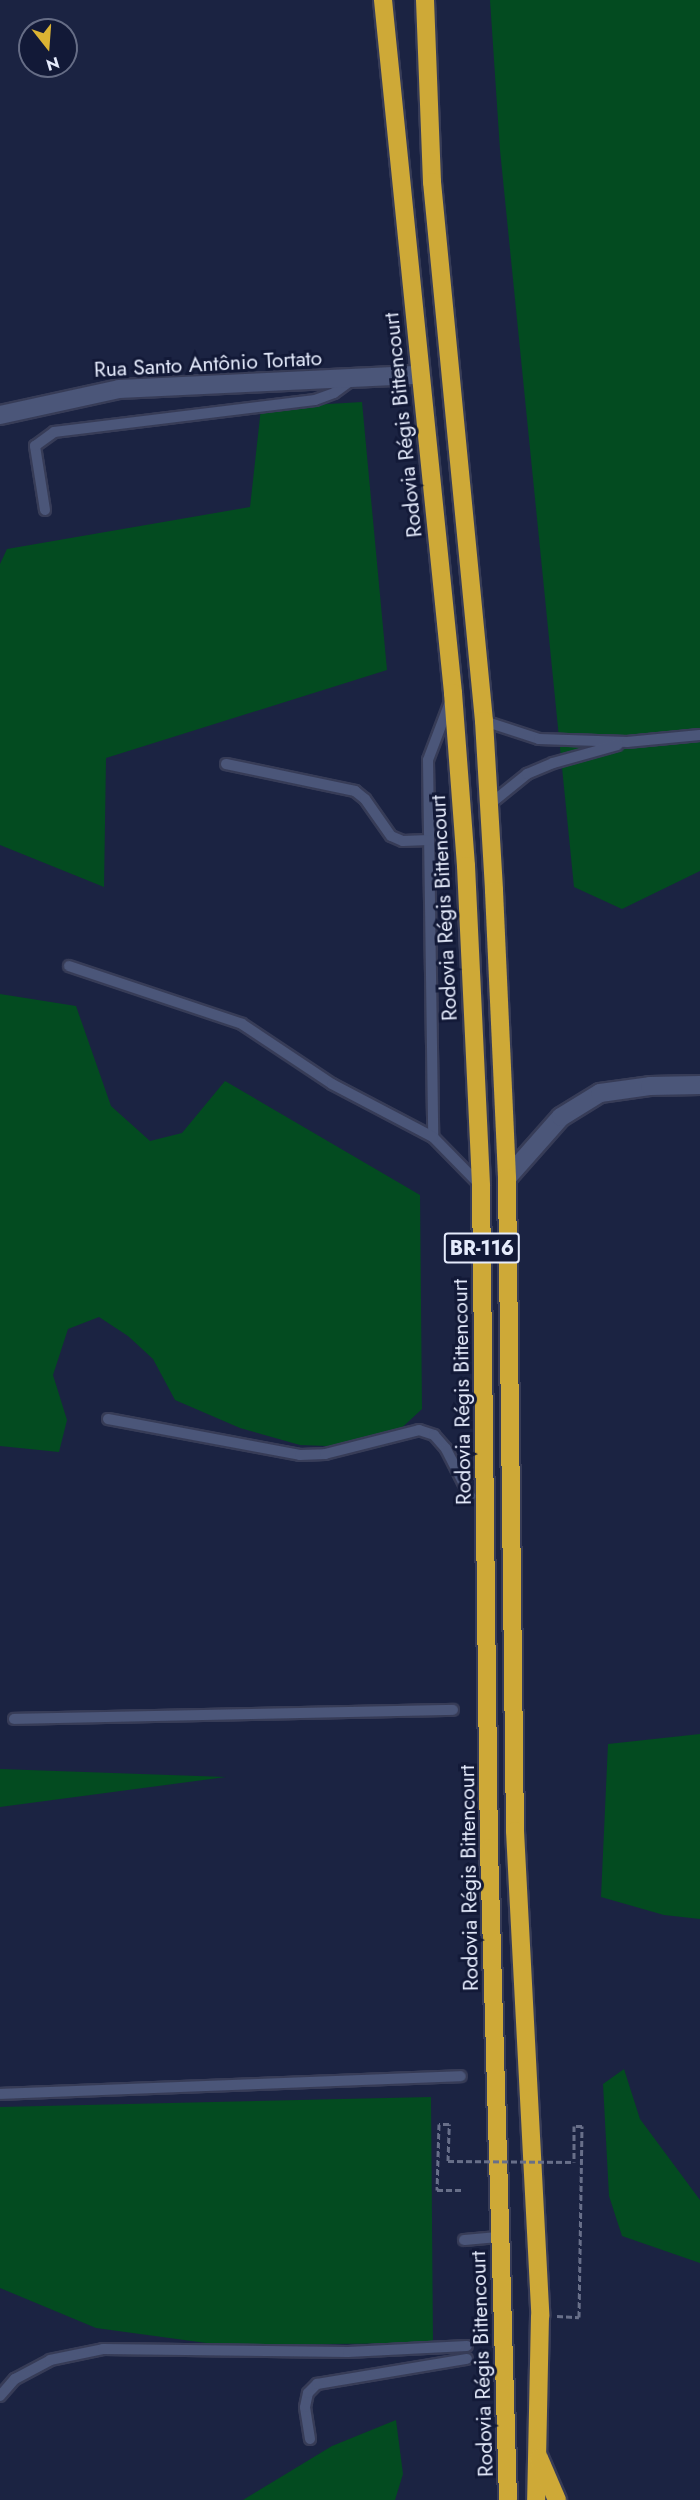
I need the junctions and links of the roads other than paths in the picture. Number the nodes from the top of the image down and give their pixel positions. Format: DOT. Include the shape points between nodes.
graph roads {
  1 [pos="383,0"];
  2 [pos="425,0"];
  3 [pos="420,375"];
  4 [pos="355,378"];
  5 [pos="0,415"];
  6 [pos="45,510"];
  7 [pos="453,693"];
  8 [pos="484,721"];
  9 [pos="700,735"];
  10 [pos="627,742"];
  11 [pos="226,764"];
  12 [pos="489,804"];
  13 [pos="429,840"];
  14 [pos="69,966"];
  15 [pos="700,1085"];
  16 [pos="432,1137"];
  17 [pos="507,1178"];
  18 [pos="481,1186"];
  19 [pos="108,1419"];
  20 [pos="470,1496"];
  21 [pos="453,1710"];
  22 [pos="14,1719"];
  23 [pos="461,2076"];
  24 [pos="0,2094"];
  25 [pos="501,2237"];
  26 [pos="464,2240"];
  27 [pos="467,2346"];
  28 [pos="467,2359"];
  29 [pos="0,2396"];
  30 [pos="310,2439"];
  31 [pos="535,2447"];
  32 [pos="508,2500"];
  33 [pos="536,2500"];
  34 [pos="557,2500"];
  1 -- 3 [label="highway, Rodovia Régis Bittencourt / BR-116"];
  2 -- 8 [label="highway, BR-116" via="432,182"];
  3 -- 4 [label="street, Rua Santo Antônio Tortato"];
  3 -- 7 [label="highway, Rodovia Régis Bittencourt / BR-116"];
  4 -- 5 [label="street, Rua Santo Antônio Tortato" via="119,389"];
  4 -- 6 [label="lane" via="334,393 315,400 54,432 35,446"];
  7 -- 13 [label="lane" via="428,760"];
  7 -- 18 [label="highway, Rodovia Régis Bittencourt / BR-116" via="466,866"];
  8 -- 10 [label="lane" via="539,739"];
  8 -- 12 [label="highway, BR-116"];
  9 -- 10 [label="lane"];
  10 -- 12 [label="lane" via="528,774"];
  11 -- 13 [label="lane" via="355,791 392,836 403,841"];
  12 -- 17 [label="highway, BR-116"];
  13 -- 16 [label="lane"];
  14 -- 16 [label="lane" via="242,1024 332,1084"];
  15 -- 17 [label="street" via="631,1087 600,1093 561,1117"];
  16 -- 18 [label="lane"];
  17 -- 31 [label="highway, BR-116" via="515,1831 540,2316"];
  18 -- 25 [label="highway, Rodovia Régis Bittencourt / BR-116" via="489,1848"];
  19 -- 20 [label="lane" via="300,1455 325,1454 419,1430 434,1435 446,1449"];
  21 -- 22 [label="lane"];
  23 -- 24 [label="lane"];
  25 -- 26 [label="lane"];
  25 -- 32 [label="highway, Rodovia Régis Bittencourt / BR-116"];
  27 -- 29 [label="lane" via="348,2352 103,2349 50,2360 15,2379"];
  28 -- 30 [label="lane" via="317,2384 305,2407"];
  31 -- 33 [label="highway, BR-116"];
  31 -- 34 [label="highway"];
}
